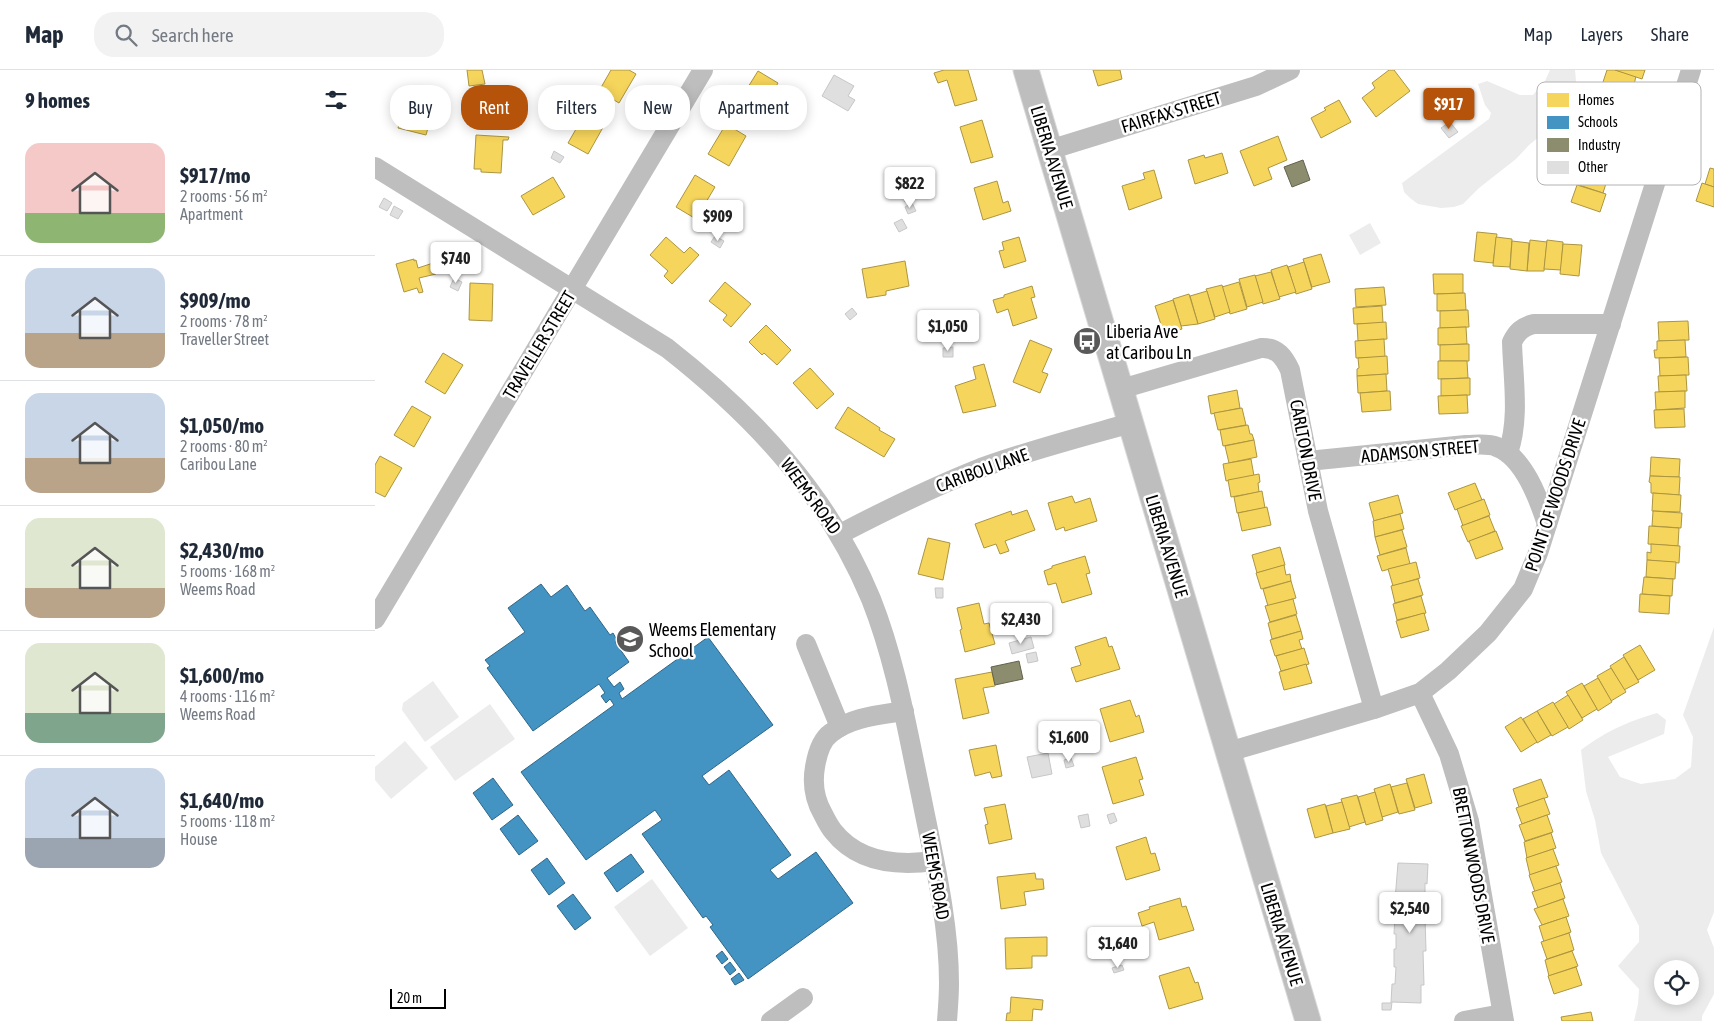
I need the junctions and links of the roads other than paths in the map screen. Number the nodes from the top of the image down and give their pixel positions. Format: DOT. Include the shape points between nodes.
graph roads {
  1 [pos="703,70"];
  2 [pos="1026,70"];
  3 [pos="1290,70"];
  4 [pos="1691,70"];
  5 [pos="1687,82"];
  6 [pos="1049,150"];
  7 [pos="375,167"];
  8 [pos="1655,185"];
  9 [pos="573,289"];
  10 [pos="1611,324"];
  11 [pos="1121,389"];
  12 [pos="1131,423"];
  13 [pos="1508,453"];
  14 [pos="1308,461"];
  15 [pos="1547,524"];
  16 [pos="840,534"];
  17 [pos="375,619"];
  18 [pos="807,644"];
  19 [pos="1420,693"];
  20 [pos="1374,709"];
  21 [pos="904,711"];
  22 [pos="840,727"];
  23 [pos="1228,752"];
  24 [pos="934,861"];
  25 [pos="803,998"];
  26 [pos="1503,1017"];
  27 [pos="771,1021"];
  28 [pos="947,1021"];
  29 [pos="1308,1021"];
  30 [pos="1464,1021"];
  1 -- 9 [label="street, TRAVELLER STREET"];
  2 -- 6 [label="main road, LIBERIA AVENUE"];
  3 -- 6 [label="street, FAIRFAX STREET" via="1256,86"];
  4 -- 5 [label="street, POINT OF WOODS DRIVE"];
  6 -- 11 [label="main road, LIBERIA AVENUE"];
  7 -- 9 [label="street, WEEMS ROAD"];
  8 -- 10 [label="street, POINT OF WOODS DRIVE"];
  9 -- 16 [label="street, WEEMS ROAD" via="667,348 733,403 805,482"];
  9 -- 17 [label="street, TRAVELLER STREET"];
  10 -- 13 [label="street" via="1534,324 1516,334 1512,342 1515,423"];
  10 -- 15 [label="street, POINT OF WOODS DRIVE"];
  11 -- 12 [label="main road, LIBERIA AVENUE"];
  11 -- 14 [label="street, CARLTON DRIVE" via="1261,348 1272,349 1280,354 1290,370"];
  12 -- 16 [label="street, CARIBOU LANE" via="983,468 898,504"];
  12 -- 23 [label="main road, LIBERIA AVENUE"];
  13 -- 14 [label="street, ADAMSON STREET" via="1498,447 1466,445"];
  13 -- 15 [label="street" via="1531,484"];
  14 -- 20 [label="street, CARLTON DRIVE" via="1318,511"];
  15 -- 19 [label="street, POINT OF WOODS DRIVE" via="1529,578 1514,602 1488,633"];
  16 -- 21 [label="street, WEEMS ROAD" via="871,600"];
  18 -- 22 [label="street"];
  19 -- 20 [label="street, POINT OF WOODS DRIVE"];
  19 -- 26 [label="street, BRETTON WOODS DRIVE" via="1449,754 1469,821"];
  20 -- 23 [label="street, POINT OF WOODS DRIVE"];
  21 -- 22 [label="street" via="863,718"];
  21 -- 24 [label="street, WEEMS ROAD"];
  22 -- 24 [label="street" via="822,744 813,774 817,801 833,831 853,849 876,859 912,864"];
  23 -- 29 [label="main road, LIBERIA AVENUE"];
  24 -- 28 [label="street, WEEMS ROAD" via="948,952"];
  25 -- 27 [label="street"];
  26 -- 30 [label="street, BRETTON WOODS DRIVE"];
}
